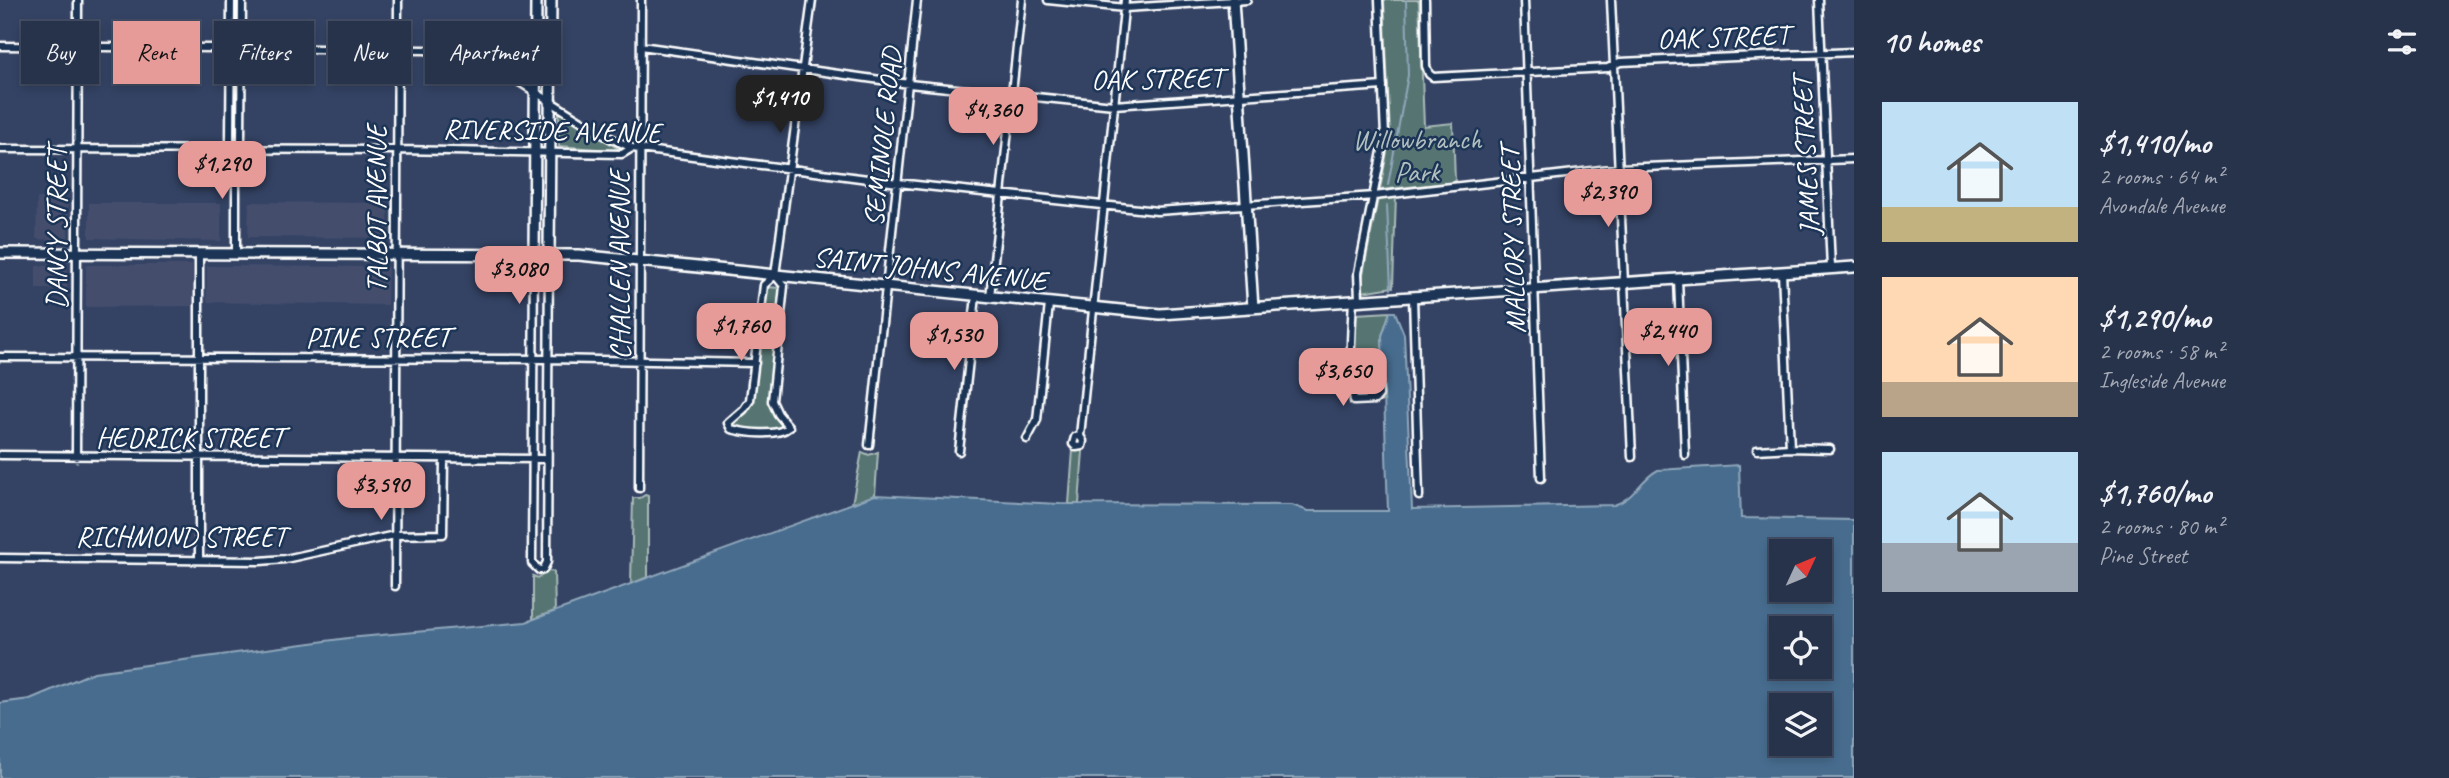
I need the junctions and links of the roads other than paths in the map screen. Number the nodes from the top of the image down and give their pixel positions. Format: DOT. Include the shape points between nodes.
graph roads {
  1 [pos="78,0"];
  2 [pos="231,0"];
  3 [pos="242,0"];
  4 [pos="398,0"];
  5 [pos="536,0"];
  6 [pos="551,0"];
  7 [pos="641,0"];
  8 [pos="812,0"];
  9 [pos="917,0"];
  10 [pos="1022,0"];
  11 [pos="1048,0"];
  12 [pos="1233,0"];
  13 [pos="1247,0"];
  14 [pos="1379,0"];
  15 [pos="1426,0"];
  16 [pos="1524,0"];
  17 [pos="1611,0"];
  18 [pos="1819,0"];
  19 [pos="1125,4"];
  20 [pos="78,21"];
  21 [pos="231,21"];
  22 [pos="242,21"];
  23 [pos="398,21"];
  24 [pos="0,46"];
  25 [pos="641,46"];
  26 [pos="21,47"];
  27 [pos="214,47"];
  28 [pos="99,48"];
  29 [pos="411,49"];
  30 [pos="1854,52"];
  31 [pos="1822,53"];
  32 [pos="1614,64"];
  33 [pos="803,69"];
  34 [pos="1527,72"];
  35 [pos="78,84"];
  36 [pos="231,84"];
  37 [pos="242,84"];
  38 [pos="398,84"];
  39 [pos="909,84"];
  40 [pos="1383,86"];
  41 [pos="535,91"];
  42 [pos="1012,95"];
  43 [pos="1239,97"];
  44 [pos="550,101"];
  45 [pos="1114,105"];
  46 [pos="632,148"];
  47 [pos="641,148"];
  48 [pos="0,149"];
  49 [pos="78,150"];
  50 [pos="236,150"];
  51 [pos="397,150"];
  52 [pos="549,151"];
  53 [pos="535,152"];
  54 [pos="1854,159"];
  55 [pos="1826,160"];
  56 [pos="789,168"];
  57 [pos="1618,168"];
  58 [pos="1532,178"];
  59 [pos="898,183"];
  60 [pos="1001,195"];
  61 [pos="1374,196"];
  62 [pos="1247,205"];
  63 [pos="1105,206"];
  64 [pos="0,253"];
  65 [pos="77,253"];
  66 [pos="200,253"];
  67 [pos="236,253"];
  68 [pos="397,254"];
  69 [pos="534,255"];
  70 [pos="550,255"];
  71 [pos="640,261"];
  72 [pos="1854,267"];
  73 [pos="1831,268"];
  74 [pos="1782,272"];
  75 [pos="775,275"];
  76 [pos="1678,279"];
  77 [pos="1624,282"];
  78 [pos="887,286"];
  79 [pos="1536,288"];
  80 [pos="975,296"];
  81 [pos="1413,297"];
  82 [pos="990,298"];
  83 [pos="1356,301"];
  84 [pos="1049,304"];
  85 [pos="1094,308"];
  86 [pos="1253,308"];
  87 [pos="0,357"];
  88 [pos="77,357"];
  89 [pos="199,358"];
  90 [pos="396,358"];
  91 [pos="533,359"];
  92 [pos="548,359"];
  93 [pos="640,360"];
  94 [pos="755,363"];
  95 [pos="1352,382"];
  96 [pos="1080,436"];
  97 [pos="1027,439"];
  98 [pos="869,445"];
  99 [pos="1790,448"];
  100 [pos="1830,449"];
  101 [pos="1757,450"];
  102 [pos="959,451"];
  103 [pos="0,455"];
  104 [pos="1685,455"];
  105 [pos="76,457"];
  106 [pos="1632,457"];
  107 [pos="198,459"];
  108 [pos="395,459"];
  109 [pos="444,459"];
  110 [pos="547,459"];
  111 [pos="533,460"];
  112 [pos="1541,478"];
  113 [pos="639,488"];
  114 [pos="1419,496"];
  115 [pos="395,536"];
  116 [pos="0,558"];
  117 [pos="198,559"];
  118 [pos="395,586"];
  1 -- 20 [label="street, DANCY STREET"];
  2 -- 21 [label="street"];
  3 -- 22 [label="street"];
  4 -- 23 [label="street, TALBOT AVENUE"];
  5 -- 41 [label="main road"];
  6 -- 44 [label="main road"];
  7 -- 25 [label="street, CHALLEN AVENUE"];
  8 -- 33 [label="street"];
  9 -- 39 [label="street, SEMINOLE ROAD"];
  10 -- 42 [label="street"];
  11 -- 19 [label="street"];
  12 -- 13 [label="street"];
  12 -- 19 [label="street"];
  12 -- 43 [label="main road"];
  14 -- 40 [label="street"];
  15 -- 34 [label="street, OAK STREET" via="1429,74"];
  16 -- 34 [label="street, MALLORY STREET"];
  17 -- 32 [label="street"];
  18 -- 31 [label="street, JAMES STREET"];
  19 -- 45 [label="street"];
  24 -- 26 [label="street"];
  25 -- 33 [label="street, OAK STREET"];
  25 -- 47 [label="street, CHALLEN AVENUE"];
  27 -- 28 [label="street"];
  29 -- 41 [label="street" via="464,56 494,66"];
  30 -- 31 [label="street, OAK STREET"];
  31 -- 32 [label="street, OAK STREET"];
  31 -- 55 [label="street, JAMES STREET"];
  32 -- 34 [label="street, OAK STREET"];
  32 -- 57 [label="street"];
  33 -- 39 [label="street, OAK STREET"];
  33 -- 56 [label="street"];
  34 -- 58 [label="street, MALLORY STREET"];
  35 -- 49 [label="street, DANCY STREET"];
  36 -- 50 [label="street" via="230,141"];
  37 -- 50 [label="street" via="241,141"];
  38 -- 51 [label="street, TALBOT AVENUE"];
  39 -- 42 [label="street, OAK STREET"];
  39 -- 59 [label="street, SEMINOLE ROAD"];
  40 -- 43 [label="street, OAK STREET"];
  40 -- 61 [label="street" via="1385,136"];
  41 -- 44 [label="street"];
  41 -- 53 [label="main road"];
  42 -- 45 [label="street, OAK STREET"];
  42 -- 60 [label="street"];
  43 -- 45 [label="street, OAK STREET"];
  43 -- 62 [label="main road"];
  44 -- 46 [label="street"];
  44 -- 52 [label="main road"];
  45 -- 63 [label="street"];
  46 -- 47 [label="street, RIVERSIDE AVENUE"];
  46 -- 52 [label="street, RIVERSIDE AVENUE" via="622,154"];
  47 -- 56 [label="street, RIVERSIDE AVENUE"];
  47 -- 71 [label="street, CHALLEN AVENUE"];
  48 -- 49 [label="street, RIVERSIDE AVENUE"];
  49 -- 50 [label="street, RIVERSIDE AVENUE"];
  49 -- 65 [label="street, DANCY STREET"];
  50 -- 51 [label="street, RIVERSIDE AVENUE"];
  50 -- 67 [label="street"];
  51 -- 53 [label="street, RIVERSIDE AVENUE"];
  51 -- 68 [label="street, TALBOT AVENUE"];
  52 -- 53 [label="street, RIVERSIDE AVENUE"];
  52 -- 70 [label="main road"];
  53 -- 69 [label="main road"];
  54 -- 55 [label="street, RIVERSIDE AVENUE"];
  55 -- 57 [label="street, RIVERSIDE AVENUE"];
  55 -- 73 [label="street, JAMES STREET"];
  56 -- 59 [label="street, RIVERSIDE AVENUE"];
  56 -- 75 [label="street"];
  57 -- 58 [label="street, RIVERSIDE AVENUE"];
  57 -- 77 [label="street"];
  58 -- 61 [label="street, RIVERSIDE AVENUE"];
  58 -- 79 [label="street, MALLORY STREET"];
  59 -- 60 [label="street, RIVERSIDE AVENUE"];
  59 -- 78 [label="street, SEMINOLE ROAD"];
  60 -- 63 [label="street, RIVERSIDE AVENUE"];
  60 -- 82 [label="street"];
  61 -- 62 [label="street, RIVERSIDE AVENUE"];
  61 -- 83 [label="street"];
  62 -- 63 [label="street, RIVERSIDE AVENUE" via="1168,211"];
  62 -- 86 [label="main road"];
  63 -- 85 [label="street"];
  64 -- 65 [label="main road, SAINT JOHNS AVENUE"];
  65 -- 66 [label="main road, SAINT JOHNS AVENUE"];
  65 -- 88 [label="street, DANCY STREET"];
  66 -- 67 [label="main road, SAINT JOHNS AVENUE"];
  66 -- 89 [label="street"];
  67 -- 68 [label="main road, SAINT JOHNS AVENUE"];
  68 -- 69 [label="main road, SAINT JOHNS AVENUE"];
  68 -- 90 [label="street, TALBOT AVENUE"];
  69 -- 70 [label="main road, SAINT JOHNS AVENUE"];
  69 -- 91 [label="street"];
  70 -- 71 [label="main road, SAINT JOHNS AVENUE"];
  70 -- 92 [label="street"];
  71 -- 75 [label="main road, SAINT JOHNS AVENUE"];
  71 -- 93 [label="street, CHALLEN AVENUE"];
  72 -- 73 [label="main road, SAINT JOHNS AVENUE"];
  73 -- 74 [label="main road, SAINT JOHNS AVENUE"];
  74 -- 76 [label="main road, SAINT JOHNS AVENUE"];
  74 -- 99 [label="street"];
  75 -- 78 [label="main road, SAINT JOHNS AVENUE"];
  75 -- 94 [label="street" via="764,285"];
  75 -- 94 [label="street" via="784,286 772,401 789,427 783,431 742,432 728,423 750,400"];
  76 -- 77 [label="main road, SAINT JOHNS AVENUE"];
  76 -- 104 [label="street"];
  77 -- 79 [label="main road, SAINT JOHNS AVENUE"];
  77 -- 106 [label="street"];
  78 -- 80 [label="main road, SAINT JOHNS AVENUE"];
  78 -- 98 [label="street, SEMINOLE ROAD"];
  79 -- 81 [label="main road, SAINT JOHNS AVENUE"];
  79 -- 112 [label="street, MALLORY STREET"];
  80 -- 82 [label="main road, SAINT JOHNS AVENUE"];
  80 -- 102 [label="street"];
  81 -- 83 [label="main road, SAINT JOHNS AVENUE"];
  81 -- 114 [label="street"];
  82 -- 84 [label="main road, SAINT JOHNS AVENUE"];
  83 -- 86 [label="main road, SAINT JOHNS AVENUE"];
  83 -- 95 [label="street" via="1349,365"];
  84 -- 85 [label="main road, SAINT JOHNS AVENUE"];
  84 -- 97 [label="street" via="1037,420"];
  85 -- 86 [label="main road, SAINT JOHNS AVENUE" via="1160,314"];
  85 -- 96 [label="street"];
  87 -- 88 [label="street, PINE STREET"];
  88 -- 89 [label="street, PINE STREET"];
  88 -- 105 [label="street, DANCY STREET"];
  89 -- 90 [label="street, PINE STREET"];
  89 -- 107 [label="street"];
  90 -- 91 [label="street, PINE STREET"];
  90 -- 108 [label="street, TALBOT AVENUE"];
  91 -- 92 [label="street, PINE STREET"];
  91 -- 111 [label="street"];
  92 -- 93 [label="street, PINE STREET"];
  92 -- 110 [label="street"];
  93 -- 94 [label="street, PINE STREET"];
  93 -- 113 [label="street, CHALLEN AVENUE"];
  95 -- 95 [label="street" via="1354,401 1375,400 1379,395 1373,380"];
  99 -- 100 [label="street"];
  99 -- 101 [label="street"];
  103 -- 105 [label="street, HEDRICK STREET"];
  105 -- 107 [label="street, HEDRICK STREET"];
  107 -- 108 [label="street, HEDRICK STREET"];
  107 -- 117 [label="street"];
  108 -- 109 [label="street, HEDRICK STREET"];
  108 -- 115 [label="street, TALBOT AVENUE"];
  109 -- 111 [label="street, HEDRICK STREET"];
  109 -- 115 [label="street, RICHMOND STREET" via="443,534"];
  110 -- 111 [label="street, HEDRICK STREET"];
  110 -- 111 [label="street" via="547,562 542,570 532,563"];
  115 -- 117 [label="street, RICHMOND STREET" via="285,559"];
  115 -- 118 [label="street, TALBOT AVENUE"];
  116 -- 117 [label="street, RICHMOND STREET"];
}
